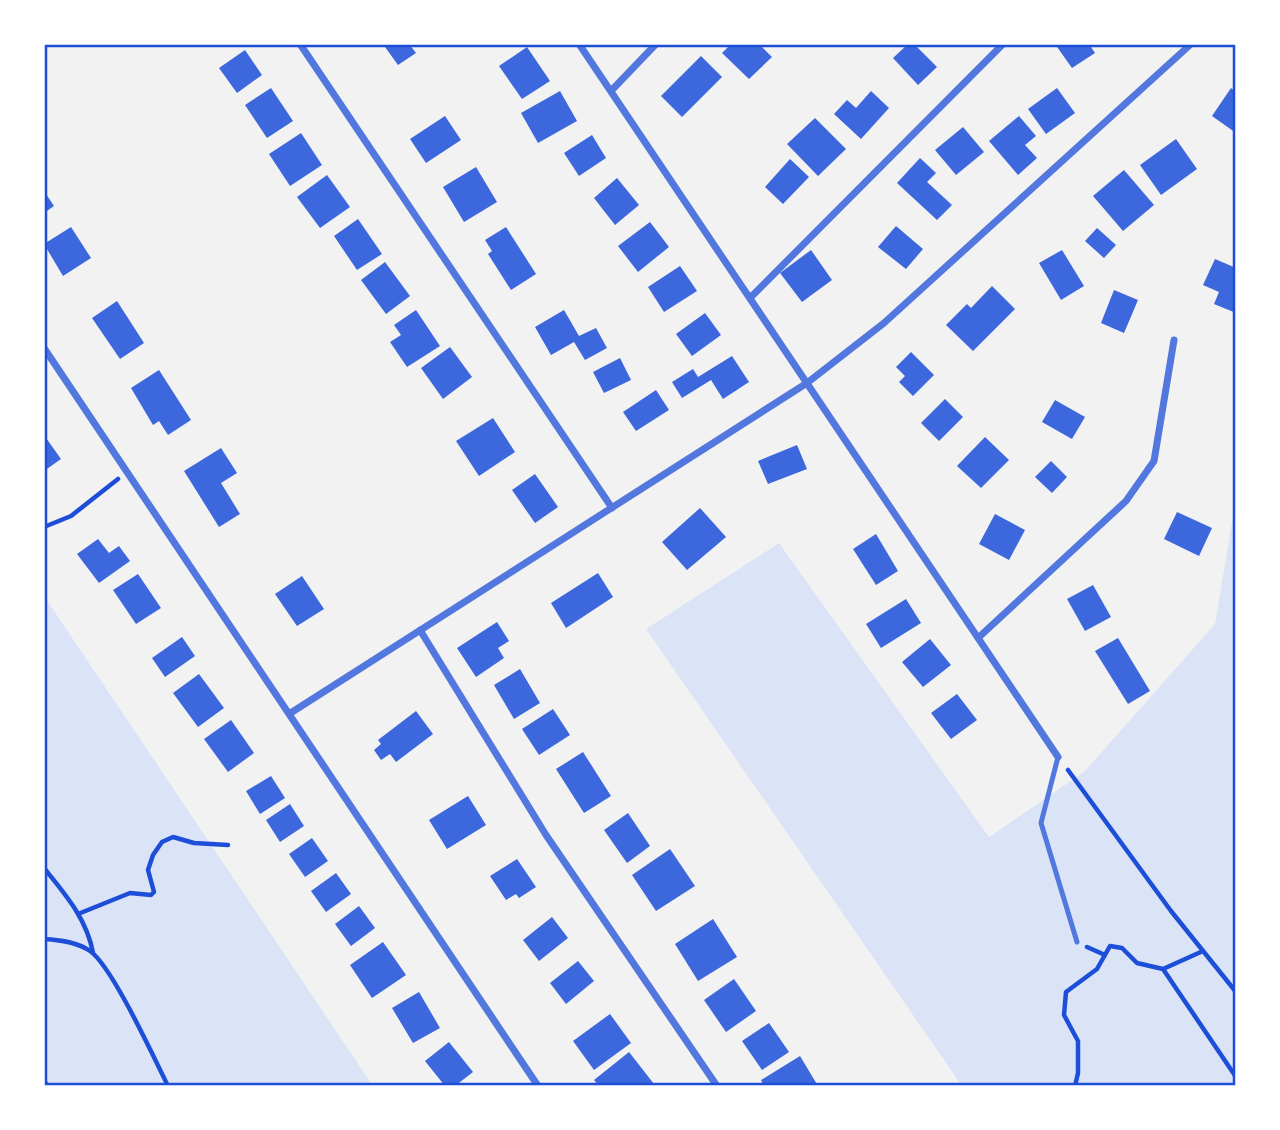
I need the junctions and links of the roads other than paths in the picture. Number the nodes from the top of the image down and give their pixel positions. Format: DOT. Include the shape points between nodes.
graph roads {
  1 [pos="300,44"];
  2 [pos="579,44"];
  3 [pos="656,44"];
  4 [pos="1003,44"];
  5 [pos="1191,44"];
  6 [pos="611,91"];
  7 [pos="750,298"];
  8 [pos="1174,340"];
  9 [pos="44,348"];
  10 [pos="807,383"];
  11 [pos="612,508"];
  12 [pos="420,630"];
  13 [pos="978,638"];
  14 [pos="289,714"];
  15 [pos="1058,757"];
  16 [pos="1077,942"];
  17 [pos="538,1086"];
  18 [pos="717,1086"];
  1 -- 11 [label="street"];
  2 -- 6 [label="street"];
  3 -- 6 [label="street"];
  4 -- 7 [label="street"];
  5 -- 10 [label="street" via="884,323"];
  6 -- 7 [label="street"];
  7 -- 10 [label="street"];
  8 -- 13 [label="street" via="1154,461 1126,501"];
  9 -- 14 [label="street"];
  10 -- 11 [label="street"];
  10 -- 13 [label="street"];
  11 -- 12 [label="street"];
  12 -- 14 [label="street"];
  12 -- 18 [label="street" via="546,835"];
  13 -- 15 [label="street"];
  14 -- 17 [label="street"];
  15 -- 16 [label="lane" via="1041,823"];
}
